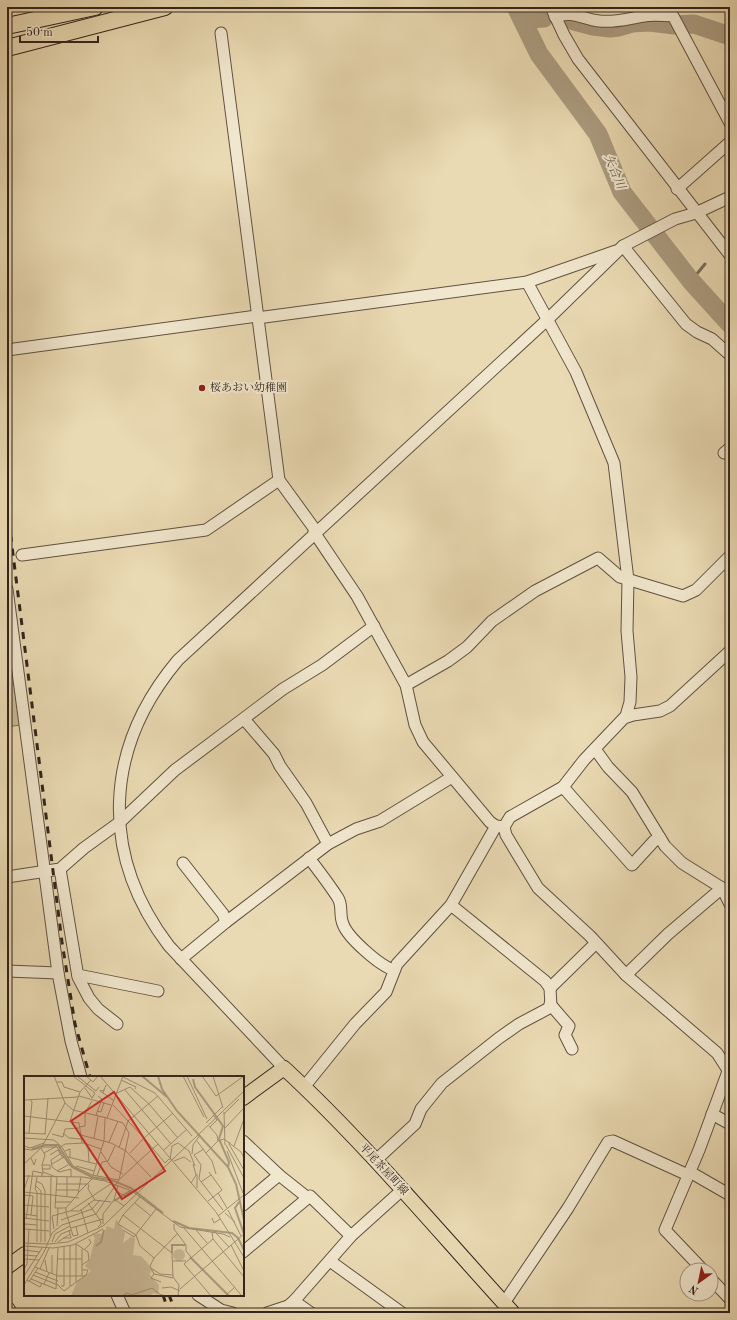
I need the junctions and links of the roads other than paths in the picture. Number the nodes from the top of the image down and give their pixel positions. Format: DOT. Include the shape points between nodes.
graph roads {
  1 [pos="95,7"];
  2 [pos="160,7"];
  3 [pos="165,7"];
  4 [pos="553,12"];
  5 [pos="7,26"];
  6 [pos="221,32"];
  7 [pos="7,41"];
  8 [pos="7,48"];
  9 [pos="730,123"];
  10 [pos="730,142"];
  11 [pos="677,189"];
  12 [pos="730,197"];
  13 [pos="696,213"];
  14 [pos="726,246"];
  15 [pos="621,248"];
  16 [pos="730,255"];
  17 [pos="527,282"];
  18 [pos="257,317"];
  19 [pos="548,319"];
  20 [pos="7,350"];
  21 [pos="730,355"];
  22 [pos="279,480"];
  23 [pos="315,532"];
  24 [pos="22,555"];
  25 [pos="730,556"];
  26 [pos="628,580"];
  27 [pos="7,589"];
  28 [pos="374,626"];
  29 [pos="730,651"];
  30 [pos="406,685"];
  31 [pos="626,716"];
  32 [pos="244,719"];
  33 [pos="595,749"];
  34 [pos="452,777"];
  35 [pos="563,787"];
  36 [pos="120,822"];
  37 [pos="500,827"];
  38 [pos="660,838"];
  39 [pos="328,844"];
  40 [pos="309,858"];
  41 [pos="183,863"];
  42 [pos="60,869"];
  43 [pos="43,872"];
  44 [pos="7,877"];
  45 [pos="722,888"];
  46 [pos="730,904"];
  47 [pos="452,905"];
  48 [pos="226,922"];
  49 [pos="596,943"];
  50 [pos="181,960"];
  51 [pos="394,970"];
  52 [pos="7,971"];
  53 [pos="58,973"];
  54 [pos="78,975"];
  55 [pos="626,975"];
  56 [pos="550,988"];
  57 [pos="158,991"];
  58 [pos="550,1004"];
  59 [pos="117,1024"];
  60 [pos="572,1049"];
  61 [pos="284,1068"];
  62 [pos="729,1068"];
  63 [pos="81,1076"];
  64 [pos="304,1087"];
  65 [pos="244,1097"];
  66 [pos="712,1114"];
  67 [pos="730,1124"];
  68 [pos="244,1142"];
  69 [pos="375,1161"];
  70 [pos="689,1173"];
  71 [pos="279,1175"];
  72 [pos="402,1190"];
  73 [pos="730,1195"];
  74 [pos="308,1198"];
  75 [pos="244,1204"];
  76 [pos="351,1236"];
  77 [pos="244,1251"];
  78 [pos="24,1255"];
  79 [pos="330,1261"];
  80 [pos="695,1262"];
  81 [pos="7,1267"];
  82 [pos="719,1287"];
  83 [pos="117,1296"];
  84 [pos="200,1296"];
  85 [pos="730,1299"];
  86 [pos="294,1302"];
  87 [pos="506,1309"];
  88 [pos="125,1313"];
  89 [pos="233,1313"];
  90 [pos="267,1313"];
  91 [pos="311,1313"];
  92 [pos="402,1313"];
  1 -- 5 [label="highway"];
  2 -- 7 [label="highway"];
  3 -- 8 [label="highway"];
  4 -- 9 [label="street" via="599,21 673,16"];
  4 -- 11 [label="street" via="578,59"];
  6 -- 18 [label="street"];
  10 -- 11 [label="street"];
  11 -- 13 [label="street"];
  12 -- 13 [label="street"];
  13 -- 14 [label="street"];
  13 -- 15 [label="street" via="674,219"];
  14 -- 16 [label="street"];
  15 -- 17 [label="street"];
  15 -- 19 [label="street"];
  15 -- 21 [label="street" via="686,324 712,339"];
  17 -- 18 [label="street"];
  17 -- 19 [label="street"];
  18 -- 20 [label="street"];
  18 -- 22 [label="street"];
  19 -- 23 [label="street"];
  19 -- 26 [label="street" via="576,372 614,463"];
  22 -- 23 [label="street"];
  22 -- 24 [label="street" via="206,530"];
  23 -- 28 [label="street"];
  23 -- 36 [label="street" via="182,655 159,684 142,713 128,748 121,783"];
  25 -- 26 [label="street" via="687,596"];
  26 -- 30 [label="street" via="620,577 598,558 535,591 492,621 448,661"];
  26 -- 31 [label="street" via="627,631 631,677 630,702"];
  27 -- 43 [label="street"];
  28 -- 30 [label="street"];
  28 -- 32 [label="street"];
  29 -- 31 [label="street" via="670,706 660,711"];
  30 -- 34 [label="street" via="418,735"];
  31 -- 33 [label="street"];
  32 -- 36 [label="street" via="175,770"];
  32 -- 39 [label="street" via="274,754 306,803"];
  33 -- 35 [label="street"];
  33 -- 38 [label="street" via="632,792"];
  34 -- 37 [label="street" via="490,822"];
  34 -- 39 [label="street" via="380,821 356,829"];
  35 -- 37 [label="street" via="510,817"];
  35 -- 38 [label="street" via="632,865 654,841"];
  36 -- 42 [label="street"];
  36 -- 50 [label="street" via="125,862 137,895 156,929"];
  37 -- 47 [label="street"];
  37 -- 49 [label="street" via="538,888"];
  38 -- 45 [label="street" via="682,863"];
  39 -- 40 [label="street"];
  40 -- 48 [label="street"];
  40 -- 51 [label="street" via="338,898 346,930 380,963"];
  41 -- 48 [label="street" via="223,914"];
  42 -- 43 [label="street"];
  42 -- 54 [label="street"];
  43 -- 44 [label="street"];
  43 -- 53 [label="street"];
  45 -- 46 [label="street"];
  45 -- 55 [label="street" via="668,934"];
  47 -- 51 [label="street"];
  47 -- 56 [label="street" via="545,981"];
  48 -- 50 [label="street"];
  49 -- 55 [label="street"];
  49 -- 56 [label="street"];
  50 -- 61 [label="street"];
  51 -- 64 [label="street" via="386,992 355,1024"];
  52 -- 53 [label="street"];
  53 -- 63 [label="street"];
  54 -- 57 [label="street"];
  54 -- 59 [label="street" via="90,998"];
  55 -- 62 [label="street" via="717,1053"];
  56 -- 58 [label="street"];
  58 -- 60 [label="street" via="569,1026 566,1035"];
  58 -- 69 [label="street" via="551,1007 519,1024 442,1083 421,1109 416,1124"];
  61 -- 64 [label="main road, 平尾茶屋町線"];
  61 -- 65 [label="main road"];
  62 -- 66 [label="street"];
  64 -- 69 [label="main road, 平尾茶屋町線"];
  66 -- 67 [label="street"];
  66 -- 70 [label="street"];
  68 -- 71 [label="street"];
  69 -- 72 [label="main road, 平尾茶屋町線"];
  70 -- 73 [label="street"];
  70 -- 80 [label="street" via="665,1230"];
  70 -- 87 [label="street" via="613,1141 608,1142"];
  71 -- 74 [label="street"];
  71 -- 75 [label="street"];
  72 -- 76 [label="street"];
  72 -- 87 [label="main road, 平尾茶屋町線"];
  74 -- 76 [label="street" via="310,1196"];
  74 -- 77 [label="street"];
  76 -- 79 [label="street"];
  78 -- 81 [label="main road"];
  79 -- 86 [label="street"];
  79 -- 92 [label="street"];
  82 -- 85 [label="street"];
  83 -- 88 [label="street"];
  84 -- 89 [label="street" via="221,1310"];
  86 -- 90 [label="street"];
  86 -- 91 [label="street"];
}
